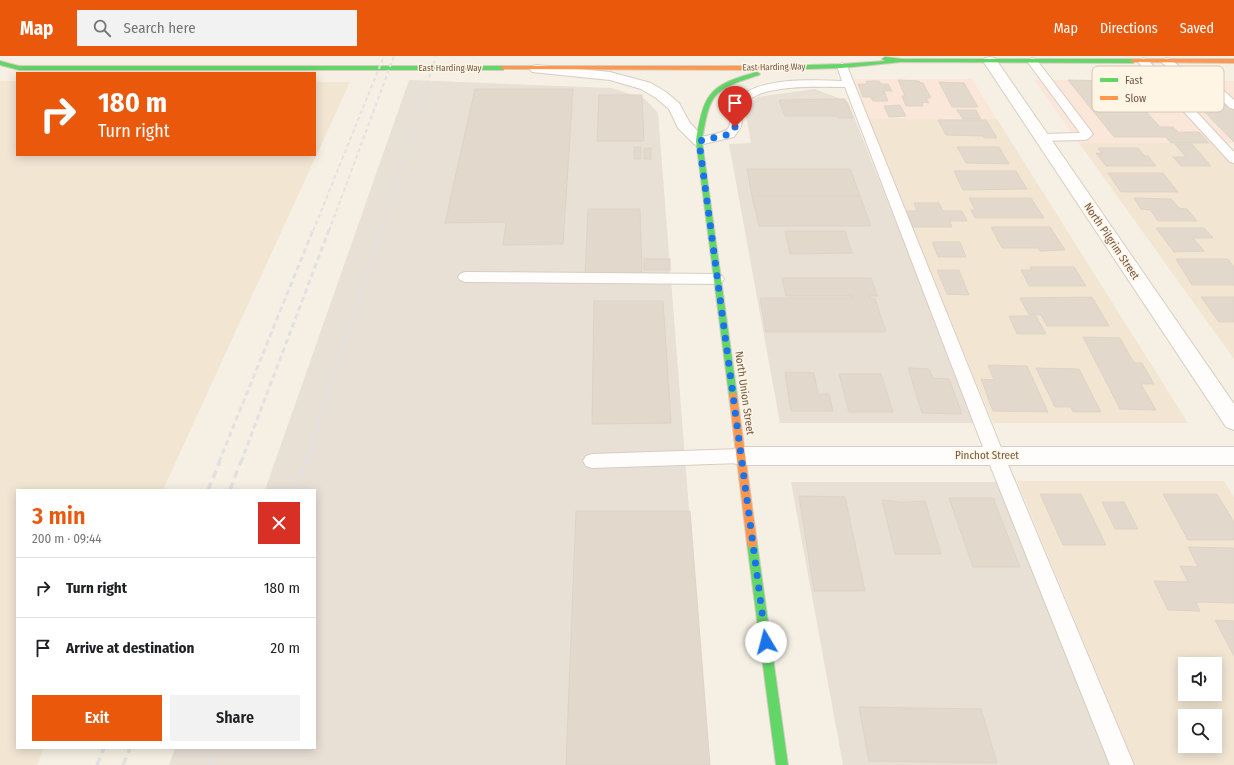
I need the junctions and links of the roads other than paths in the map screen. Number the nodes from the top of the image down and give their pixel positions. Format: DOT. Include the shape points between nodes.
graph roads {
  1 [pos="857,56"];
  2 [pos="20,57"];
  3 [pos="936,58"];
  4 [pos="900,61"];
  5 [pos="990,61"];
  6 [pos="1032,61"];
  7 [pos="1143,61"];
  8 [pos="1166,61"];
  9 [pos="1234,61"];
  10 [pos="0,62"];
  11 [pos="842,66"];
  12 [pos="1148,66"];
  13 [pos="1173,66"];
  14 [pos="532,68"];
  15 [pos="775,68"];
  16 [pos="849,84"];
  17 [pos="1224,97"];
  18 [pos="1234,106"];
  19 [pos="1190,112"];
  20 [pos="1043,138"];
  21 [pos="699,141"];
  22 [pos="1234,159"];
  23 [pos="465,276"];
  24 [pos="717,279"];
  25 [pos="1234,421"];
  26 [pos="994,455"];
  27 [pos="741,456"];
  28 [pos="1234,456"];
  29 [pos="592,461"];
  30 [pos="782,765"];
  31 [pos="1122,765"];
  1 -- 4 [label="street, East Harding Way"];
  2 -- 10 [label="street, East Harding Way"];
  3 -- 4 [label="street, East Harding Way"];
  3 -- 5 [label="street, East Harding Way"];
  4 -- 11 [label="street, East Harding Way"];
  5 -- 6 [label="street, East Harding Way"];
  5 -- 20 [label="street, North Pilgrim Street"];
  6 -- 7 [label="street, East Harding Way"];
  6 -- 20 [label="lane" via="1087,134"];
  7 -- 8 [label="street, East Harding Way"];
  7 -- 12 [label="lane"];
  8 -- 9 [label="street, East Harding Way"];
  8 -- 13 [label="lane"];
  10 -- 14 [label="street, East Harding Way" via="19,68"];
  11 -- 15 [label="street, East Harding Way"];
  11 -- 16 [label="lane"];
  14 -- 15 [label="street, East Harding Way"];
  14 -- 21 [label="street" via="636,82 656,91 675,107 683,124"];
  15 -- 21 [label="street, North Union Street" via="725,84 715,92 707,102"];
  16 -- 21 [label="lane" via="790,84 761,88 740,103 735,127 730,134"];
  16 -- 26 [label="lane"];
  17 -- 18 [label="lane"];
  19 -- 22 [label="lane"];
  20 -- 25 [label="street, North Pilgrim Street"];
  21 -- 24 [label="street, North Union Street"];
  23 -- 24 [label="lane"];
  24 -- 27 [label="street, North Union Street"];
  26 -- 27 [label="street, Pinchot Street"];
  26 -- 28 [label="street, Pinchot Street"];
  26 -- 31 [label="lane"];
  27 -- 29 [label="lane"];
  27 -- 30 [label="street, North Union Street"];
}
